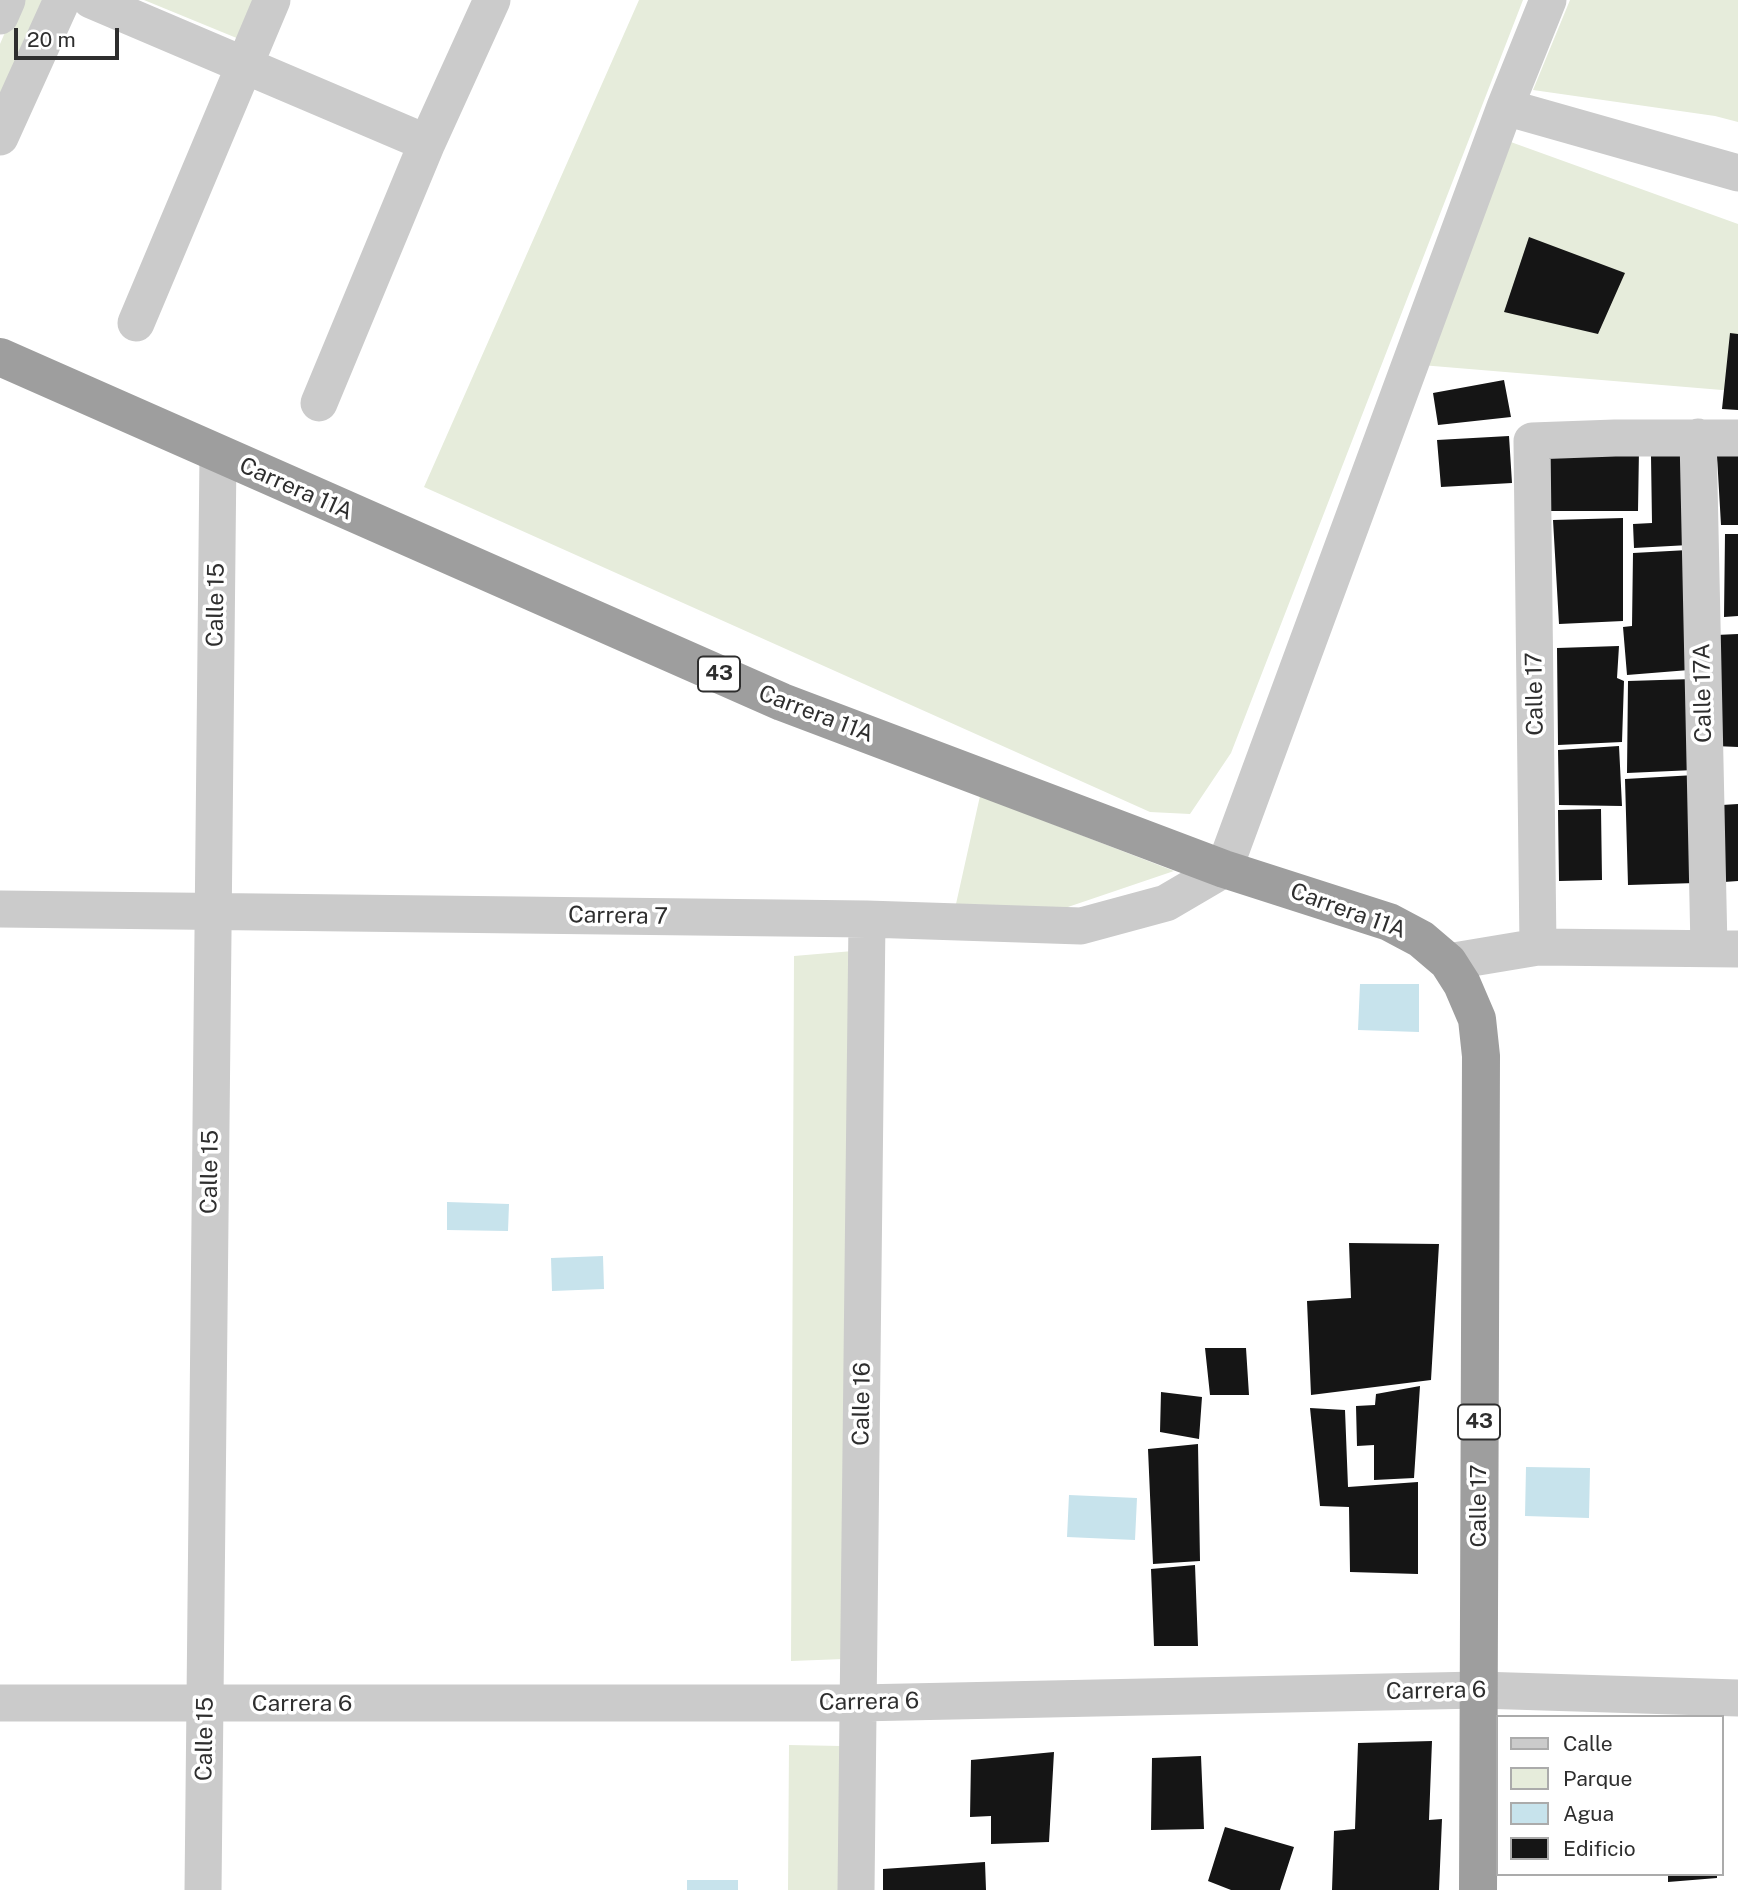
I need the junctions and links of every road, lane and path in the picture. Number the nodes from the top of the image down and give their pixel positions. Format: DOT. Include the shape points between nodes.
graph roads {
  1 [pos="7,0"];
  2 [pos="62,0"];
  3 [pos="91,0"];
  4 [pos="272,0"];
  5 [pos="492,0"];
  6 [pos="1548,0"];
  7 [pos="0,16"];
  8 [pos="243,67"];
  9 [pos="1506,107"];
  10 [pos="0,137"];
  11 [pos="427,143"];
  12 [pos="1738,173"];
  13 [pos="136,323"];
  14 [pos="0,357"];
  15 [pos="320,403"];
  16 [pos="1698,437"];
  17 [pos="1738,438"];
  18 [pos="218,454"];
  19 [pos="1224,869"];
  20 [pos="0,909"];
  21 [pos="213,911"];
  22 [pos="867,919"];
  23 [pos="1538,947"];
  24 [pos="1723,949"];
  25 [pos="1448,962"];
  26 [pos="1479,1690"];
  27 [pos="1738,1698"];
  28 [pos="0,1703"];
  29 [pos="858,1703"];
  30 [pos="205,1704"];
  31 [pos="203,1890"];
  32 [pos="856,1890"];
  33 [pos="1478,1890"];
  1 -- 7 [label="street"];
  2 -- 10 [label="street"];
  3 -- 8 [label="street"];
  4 -- 8 [label="street"];
  5 -- 11 [label="street"];
  6 -- 9 [label="street"];
  8 -- 11 [label="street"];
  8 -- 13 [label="street"];
  9 -- 12 [label="street"];
  9 -- 19 [label="street"];
  11 -- 15 [label="street"];
  14 -- 18 [label="highway, Carrera 11A / 43"];
  16 -- 17 [label="street"];
  16 -- 23 [label="street, Calle 17" via="1532,441"];
  16 -- 24 [label="street, Calle 17A"];
  18 -- 19 [label="highway, Carrera 11A / 43" via="782,702"];
  18 -- 21 [label="street, Calle 15"];
  19 -- 22 [label="street, Carrera 7" via="1166,903 1081,926"];
  19 -- 25 [label="highway, Carrera 11A / 43" via="1389,922 1421,939"];
  20 -- 21 [label="street, Carrera 7"];
  21 -- 22 [label="street, Carrera 7"];
  21 -- 30 [label="street, Calle 15"];
  22 -- 29 [label="street, Calle 16"];
  23 -- 24 [label="street"];
  23 -- 25 [label="street"];
  25 -- 26 [label="highway, Calle 17 / 43" via="1477,1019 1480,1056"];
  26 -- 27 [label="street, Carrera 6"];
  26 -- 29 [label="street, Carrera 6"];
  26 -- 33 [label="highway, Calle 17 / 43"];
  28 -- 30 [label="street, Carrera 6"];
  29 -- 30 [label="street, Carrera 6"];
  29 -- 32 [label="street, Calle 16"];
  30 -- 31 [label="street, Calle 15"];
}
